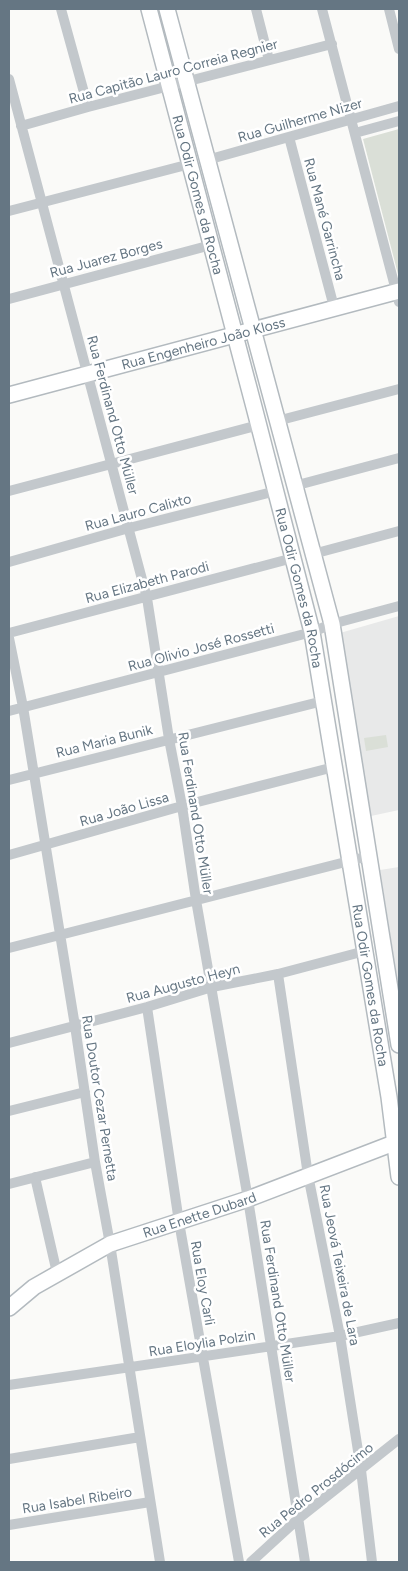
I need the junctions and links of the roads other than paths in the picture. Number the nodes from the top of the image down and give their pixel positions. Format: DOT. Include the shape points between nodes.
graph roads {
  1 [pos="61,9"];
  2 [pos="149,9"];
  3 [pos="168,9"];
  4 [pos="256,9"];
  5 [pos="322,9"];
  6 [pos="389,9"];
  7 [pos="332,44"];
  8 [pos="399,49"];
  9 [pos="269,60"];
  10 [pos="9,79"];
  11 [pos="187,81"];
  12 [pos="169,86"];
  13 [pos="88,106"];
  14 [pos="399,106"];
  15 [pos="351,119"];
  16 [pos="399,121"];
  17 [pos="21,126"];
  18 [pos="355,133"];
  19 [pos="289,137"];
  20 [pos="208,160"];
  21 [pos="190,164"];
  22 [pos="42,202"];
  23 [pos="9,211"];
  24 [pos="211,245"];
  25 [pos="64,283"];
  26 [pos="398,295"];
  27 [pos="9,299"];
  28 [pos="334,307"];
  29 [pos="252,330"];
  30 [pos="235,335"];
  31 [pos="86,374"];
  32 [pos="399,389"];
  33 [pos="9,395"];
  34 [pos="277,421"];
  35 [pos="259,425"];
  36 [pos="399,458"];
  37 [pos="112,464"];
  38 [pos="294,486"];
  39 [pos="9,491"];
  40 [pos="276,491"];
  41 [pos="129,528"];
  42 [pos="399,531"];
  43 [pos="313,554"];
  44 [pos="293,558"];
  45 [pos="9,562"];
  46 [pos="147,596"];
  47 [pos="399,606"];
  48 [pos="332,624"];
  49 [pos="312,632"];
  50 [pos="9,633"];
  51 [pos="9,638"];
  52 [pos="160,672"];
  53 [pos="323,701"];
  54 [pos="23,707"];
  55 [pos="9,711"];
  56 [pos="169,739"];
  57 [pos="334,767"];
  58 [pos="34,772"];
  59 [pos="9,780"];
  60 [pos="182,806"];
  61 [pos="46,845"];
  62 [pos="9,854"];
  63 [pos="369,856"];
  64 [pos="350,861"];
  65 [pos="196,900"];
  66 [pos="60,935"];
  67 [pos="9,948"];
  68 [pos="365,951"];
  69 [pos="278,974"];
  70 [pos="212,987"];
  71 [pos="147,1007"];
  72 [pos="75,1026"];
  73 [pos="9,1043"];
  74 [pos="399,1045"];
  75 [pos="85,1092"];
  76 [pos="9,1111"];
  77 [pos="397,1142"];
  78 [pos="95,1162"];
  79 [pos="308,1176"];
  80 [pos="35,1177"];
  81 [pos="399,1177"];
  82 [pos="9,1184"];
  83 [pos="248,1199"];
  84 [pos="179,1222"];
  85 [pos="110,1244"];
  86 [pos="57,1274"];
  87 [pos="9,1308"];
  88 [pos="399,1323"];
  89 [pos="340,1336"];
  90 [pos="271,1346"];
  91 [pos="202,1356"];
  92 [pos="129,1368"];
  93 [pos="9,1385"];
  94 [pos="140,1437"];
  95 [pos="399,1439"];
  96 [pos="9,1459"];
  97 [pos="361,1470"];
  98 [pos="150,1502"];
  99 [pos="298,1520"];
  100 [pos="9,1525"];
  101 [pos="160,1562"];
  102 [pos="239,1562"];
  103 [pos="251,1562"];
  104 [pos="305,1562"];
  105 [pos="372,1562"];
  1 -- 13 [label="street"];
  2 -- 12 [label="street, Rua Odir Gomes da Rocha"];
  3 -- 11 [label="street, Rua Odir Gomes da Rocha"];
  4 -- 9 [label="street"];
  5 -- 7 [label="street"];
  6 -- 8 [label="street"];
  7 -- 9 [label="street, Rua Capitão Lauro Correia Regnier"];
  7 -- 15 [label="street"];
  9 -- 11 [label="street, Rua Capitão Lauro Correia Regnier"];
  10 -- 17 [label="street, Rua Ferdinand Otto Müller"];
  11 -- 12 [label="street, Rua Capitão Lauro Correia Regnier"];
  11 -- 20 [label="street, Rua Odir Gomes da Rocha"];
  12 -- 13 [label="street, Rua Capitão Lauro Correia Regnier"];
  12 -- 21 [label="street, Rua Odir Gomes da Rocha"];
  13 -- 17 [label="street, Rua Capitão Lauro Correia Regnier"];
  14 -- 15 [label="street, Rua Guilherme Nizer"];
  15 -- 18 [label="street"];
  15 -- 19 [label="street, Rua Guilherme Nizer"];
  16 -- 18 [label="street, Rua Guilherme Nizer"];
  17 -- 22 [label="street, Rua Ferdinand Otto Müller"];
  18 -- 26 [label="street"];
  19 -- 20 [label="street, Rua Guilherme Nizer"];
  19 -- 28 [label="street, Rua Mané Garrincha"];
  20 -- 29 [label="street, Rua Odir Gomes da Rocha"];
  21 -- 22 [label="street"];
  21 -- 24 [label="street, Rua Odir Gomes da Rocha"];
  22 -- 23 [label="street"];
  22 -- 25 [label="street, Rua Ferdinand Otto Müller"];
  24 -- 25 [label="street, Rua Juarez Borges"];
  24 -- 30 [label="street, Rua Odir Gomes da Rocha"];
  25 -- 27 [label="street, Rua Juarez Borges"];
  25 -- 31 [label="street, Rua Ferdinand Otto Müller"];
  26 -- 28 [label="street, Rua Engenheiro João Kloss"];
  28 -- 29 [label="street, Rua Engenheiro João Kloss"];
  29 -- 30 [label="street, Rua Engenheiro João Kloss"];
  29 -- 34 [label="street, Rua Odir Gomes da Rocha"];
  30 -- 31 [label="street, Rua Engenheiro João Kloss"];
  30 -- 35 [label="street, Rua Odir Gomes da Rocha"];
  31 -- 33 [label="street, Rua Engenheiro João Kloss"];
  31 -- 37 [label="street, Rua Ferdinand Otto Müller"];
  32 -- 34 [label="street"];
  34 -- 38 [label="street, Rua Odir Gomes da Rocha"];
  35 -- 37 [label="street"];
  35 -- 40 [label="street, Rua Odir Gomes da Rocha"];
  36 -- 38 [label="street"];
  37 -- 39 [label="street"];
  37 -- 41 [label="street, Rua Ferdinand Otto Müller"];
  38 -- 43 [label="street, Rua Odir Gomes da Rocha"];
  40 -- 41 [label="street, Rua Lauro Calixto"];
  40 -- 44 [label="street, Rua Odir Gomes da Rocha"];
  41 -- 45 [label="street, Rua Lauro Calixto"];
  41 -- 46 [label="street, Rua Ferdinand Otto Müller"];
  42 -- 43 [label="street"];
  43 -- 48 [label="street, Rua Odir Gomes da Rocha"];
  44 -- 46 [label="street, Rua Elizabeth Parodi"];
  44 -- 49 [label="street, Rua Odir Gomes da Rocha"];
  46 -- 50 [label="street, Rua Elizabeth Parodi"];
  46 -- 52 [label="street, Rua Ferdinand Otto Müller"];
  47 -- 48 [label="street, Rua Olivio José Rossetti"];
  48 -- 49 [label="street, Rua Olivio José Rossetti"];
  48 -- 63 [label="street, Rua Odir Gomes da Rocha"];
  49 -- 52 [label="street, Rua Olivio José Rossetti"];
  49 -- 53 [label="street, Rua Odir Gomes da Rocha"];
  51 -- 54 [label="street, Rua Doutor Cezar Pernetta"];
  52 -- 54 [label="street, Rua Olivio José Rossetti"];
  52 -- 56 [label="street, Rua Ferdinand Otto Müller"];
  53 -- 56 [label="street, Rua Maria Bunik"];
  53 -- 57 [label="street, Rua Odir Gomes da Rocha"];
  54 -- 55 [label="street, Rua Olivio José Rossetti"];
  54 -- 58 [label="street, Rua Doutor Cezar Pernetta"];
  56 -- 58 [label="street, Rua Maria Bunik"];
  56 -- 60 [label="street, Rua Ferdinand Otto Müller"];
  57 -- 60 [label="street, Rua João Lissa"];
  57 -- 64 [label="street, Rua Odir Gomes da Rocha"];
  58 -- 59 [label="street, Rua Maria Bunik"];
  58 -- 61 [label="street, Rua Doutor Cezar Pernetta"];
  60 -- 61 [label="street, Rua João Lissa"];
  60 -- 65 [label="street, Rua Ferdinand Otto Müller"];
  61 -- 62 [label="street, Rua João Lissa"];
  61 -- 66 [label="street, Rua Doutor Cezar Pernetta"];
  63 -- 64 [label="street"];
  63 -- 74 [label="street, Rua Odir Gomes da Rocha"];
  64 -- 65 [label="street"];
  64 -- 68 [label="street, Rua Odir Gomes da Rocha"];
  65 -- 66 [label="street"];
  65 -- 70 [label="street, Rua Ferdinand Otto Müller"];
  66 -- 67 [label="street"];
  66 -- 72 [label="street, Rua Doutor Cezar Pernetta"];
  68 -- 69 [label="street, Rua Augusto Heyn"];
  68 -- 77 [label="street, Rua Odir Gomes da Rocha"];
  69 -- 70 [label="street, Rua Augusto Heyn"];
  69 -- 79 [label="street, Rua Jeová Teixeira de Lara"];
  70 -- 71 [label="street, Rua Augusto Heyn"];
  70 -- 83 [label="street, Rua Ferdinand Otto Müller"];
  71 -- 72 [label="street, Rua Augusto Heyn"];
  71 -- 84 [label="street, Rua Eloy Carli"];
  72 -- 73 [label="street, Rua Augusto Heyn"];
  72 -- 75 [label="street, Rua Doutor Cezar Pernetta"];
  75 -- 76 [label="street"];
  75 -- 78 [label="street, Rua Doutor Cezar Pernetta"];
  77 -- 79 [label="street, Rua Enette Dubard"];
  77 -- 81 [label="street, Rua Odir Gomes da Rocha"];
  78 -- 80 [label="street"];
  78 -- 85 [label="street, Rua Doutor Cezar Pernetta"];
  79 -- 83 [label="street, Rua Enette Dubard"];
  79 -- 89 [label="street, Rua Jeová Teixeira de Lara"];
  80 -- 82 [label="street"];
  80 -- 86 [label="street"];
  83 -- 84 [label="street, Rua Enette Dubard"];
  83 -- 90 [label="street, Rua Ferdinand Otto Müller"];
  84 -- 85 [label="street, Rua Enette Dubard"];
  84 -- 91 [label="street, Rua Eloy Carli"];
  85 -- 86 [label="street, Rua Enette Dubard"];
  85 -- 92 [label="street, Rua Doutor Cezar Pernetta"];
  86 -- 87 [label="street, Rua Enette Dubard" via="34,1287"];
  88 -- 89 [label="street, Rua Eloylia Polzin"];
  89 -- 90 [label="street, Rua Eloylia Polzin"];
  89 -- 97 [label="street, Rua Jeová Teixeira de Lara"];
  90 -- 91 [label="street, Rua Eloylia Polzin"];
  90 -- 99 [label="street, Rua Ferdinand Otto Müller"];
  91 -- 92 [label="street, Rua Eloylia Polzin"];
  91 -- 102 [label="street, Rua Eloy Carli"];
  92 -- 93 [label="street, Rua Eloylia Polzin"];
  92 -- 94 [label="street, Rua Doutor Cezar Pernetta"];
  94 -- 96 [label="street"];
  94 -- 98 [label="street, Rua Doutor Cezar Pernetta"];
  95 -- 97 [label="street, Rua Pedro Prosdócimo"];
  97 -- 99 [label="street, Rua Pedro Prosdócimo"];
  97 -- 105 [label="street, Rua Jeová Teixeira de Lara"];
  98 -- 100 [label="street, Rua Isabel Ribeiro"];
  98 -- 101 [label="street, Rua Doutor Cezar Pernetta"];
  99 -- 103 [label="street, Rua Pedro Prosdócimo"];
  99 -- 104 [label="street, Rua Ferdinand Otto Müller"];
}
